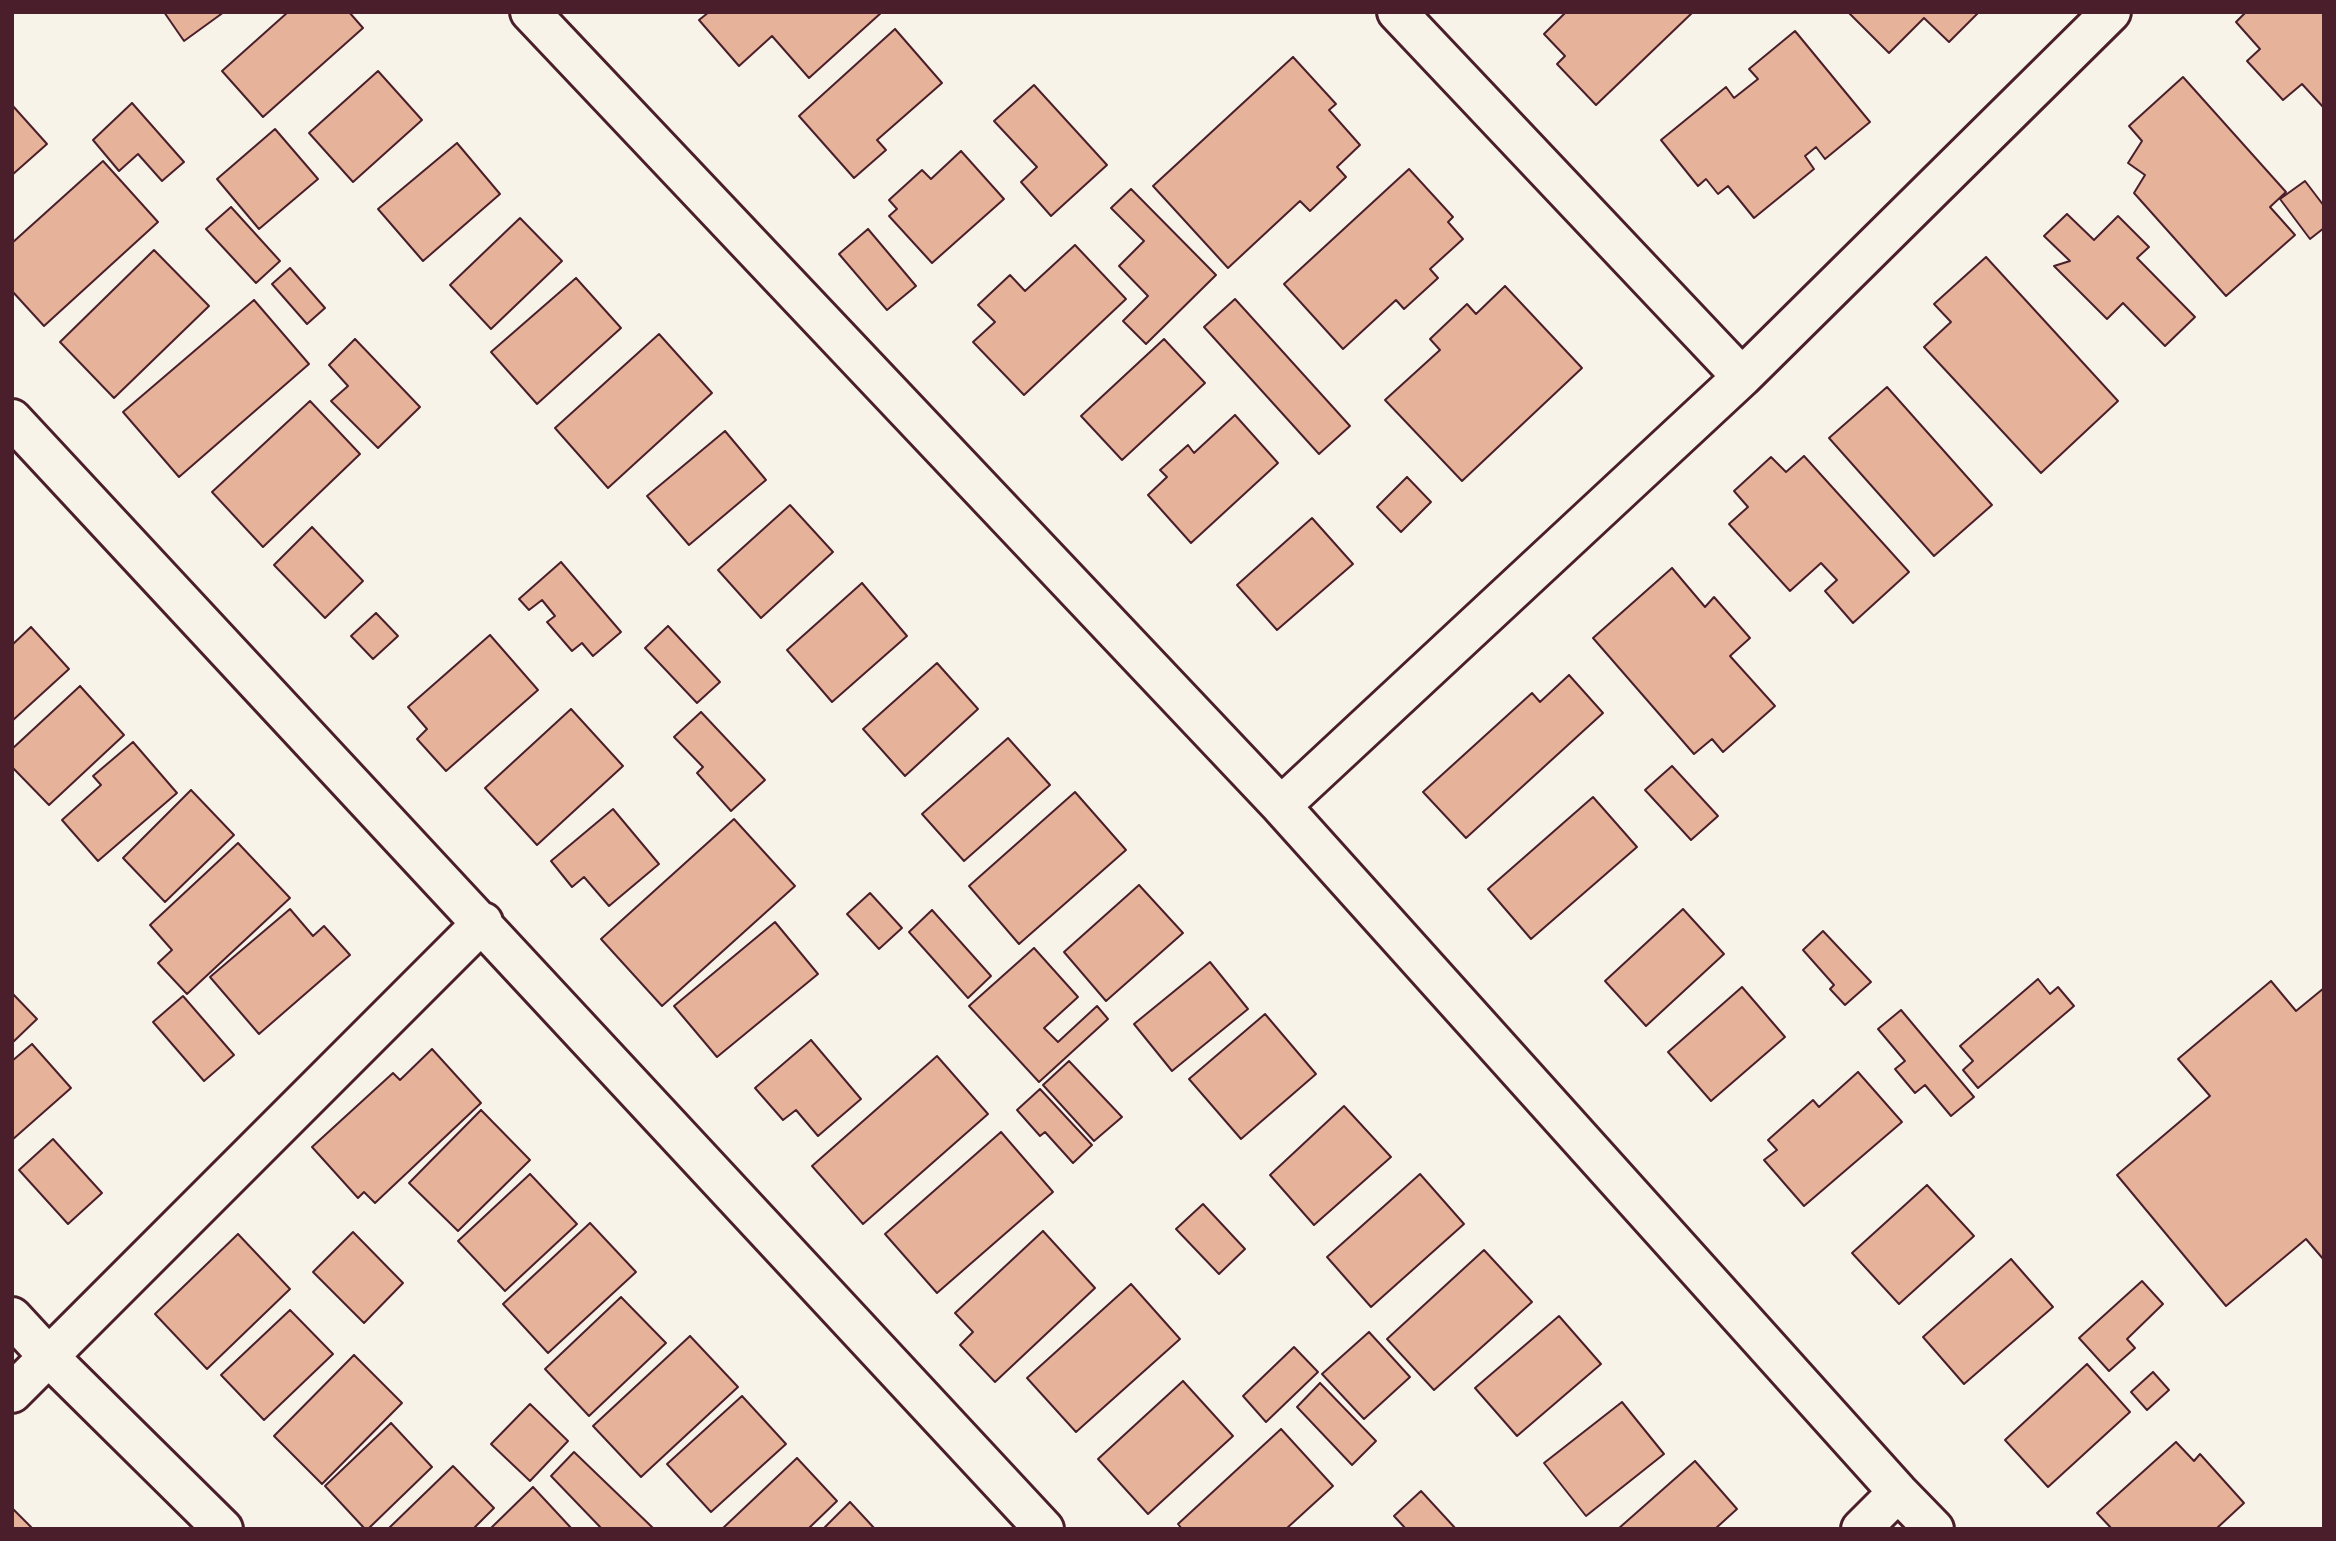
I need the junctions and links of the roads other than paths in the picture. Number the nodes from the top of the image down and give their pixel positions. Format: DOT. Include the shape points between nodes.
graph roads {
  1 [pos="530,12"];
  2 [pos="1397,12"];
  3 [pos="2111,12"];
  4 [pos="1742,377"];
  5 [pos="12,419"];
  6 [pos="1281,806"];
  7 [pos="482,922"];
  8 [pos="12,1317"];
  9 [pos="49,1357"];
  10 [pos="12,1393"];
  11 [pos="1898,1492"];
  12 [pos="223,1529"];
  13 [pos="1044,1529"];
  14 [pos="1861,1529"];
  15 [pos="1934,1529"];
  1 -- 6 [label="street"];
  2 -- 4 [label="street"];
  3 -- 4 [label="street"];
  4 -- 6 [label="street"];
  5 -- 7 [label="street"];
  6 -- 11 [label="street"];
  7 -- 9 [label="street"];
  7 -- 13 [label="street"];
  8 -- 9 [label="street"];
  9 -- 10 [label="street"];
  9 -- 12 [label="street"];
  11 -- 14 [label="street"];
  11 -- 15 [label="street"];
}
